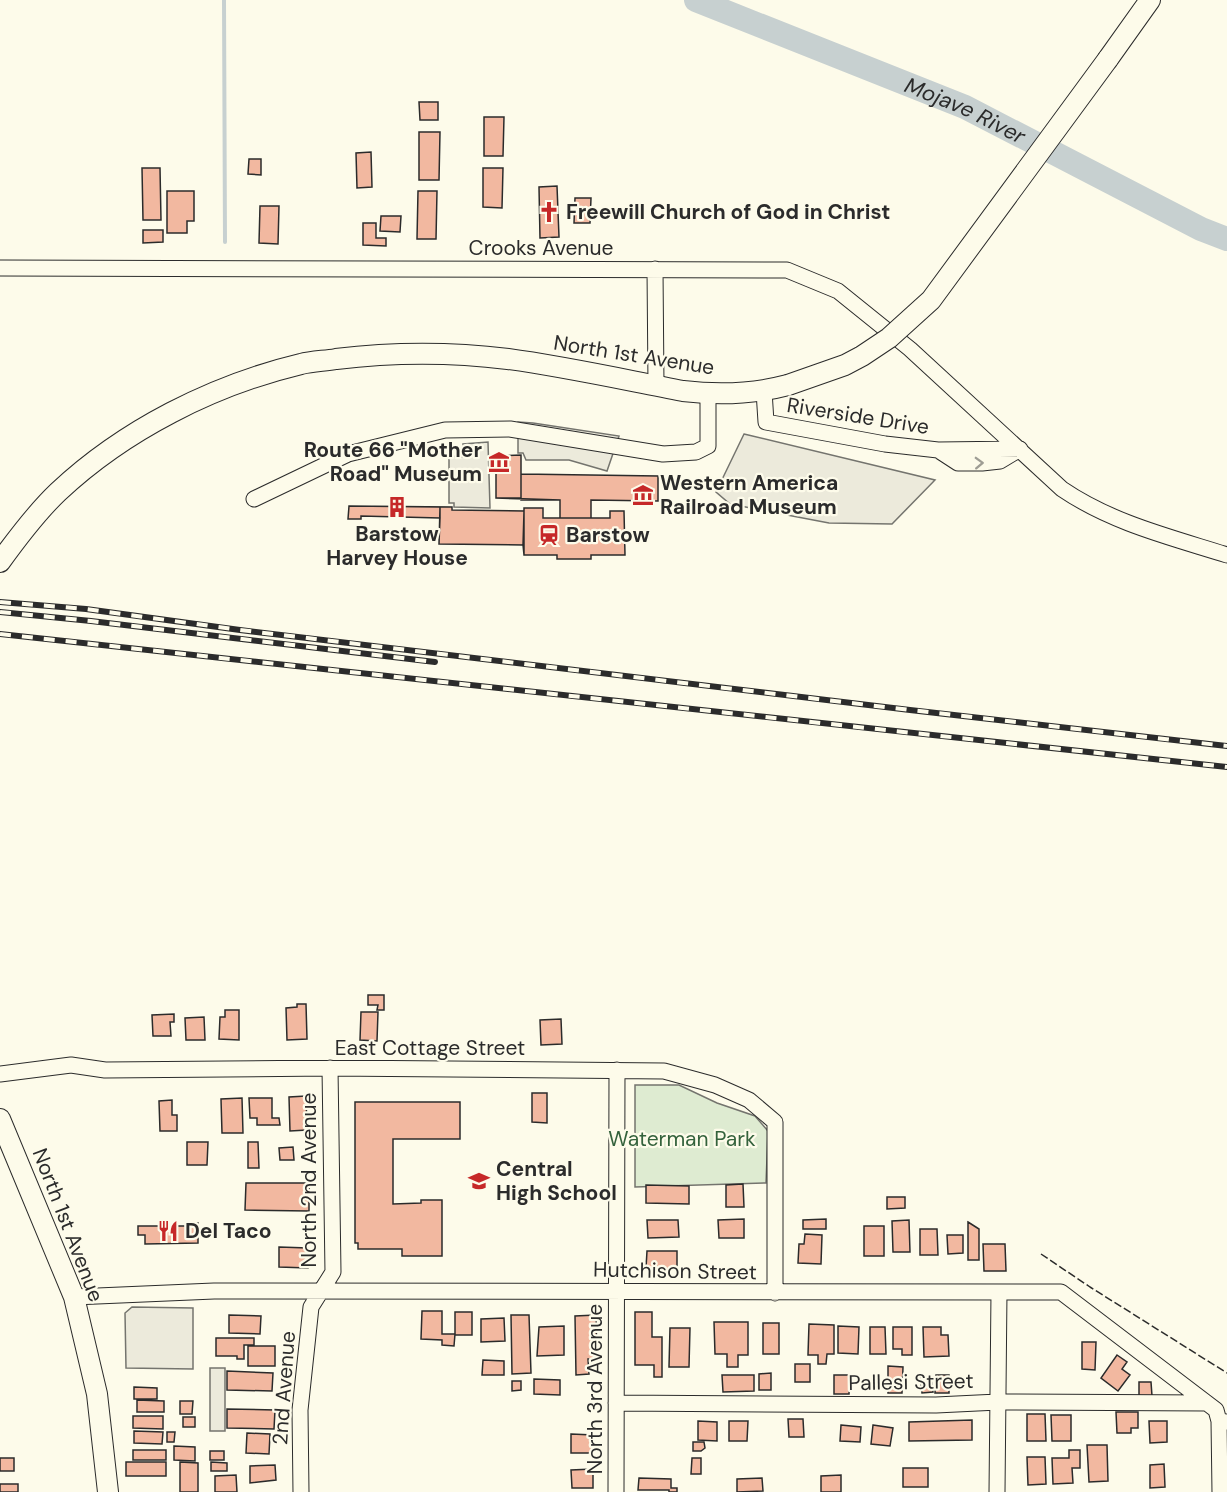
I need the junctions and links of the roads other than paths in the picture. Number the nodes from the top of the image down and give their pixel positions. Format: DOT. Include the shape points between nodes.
graph roads {
  1 [pos="1150,0"];
  2 [pos="0,268"];
  3 [pos="655,269"];
  4 [pos="656,386"];
  5 [pos="764,391"];
  6 [pos="708,393"];
  7 [pos="1020,449"];
  8 [pos="254,499"];
  9 [pos="1227,555"];
  10 [pos="0,562"];
  11 [pos="330,1068"];
  12 [pos="618,1070"];
  13 [pos="0,1074"];
  14 [pos="3,1125"];
  15 [pos="322,1291"];
  16 [pos="616,1291"];
  17 [pos="999,1292"];
  18 [pos="775,1293"];
  19 [pos="74,1297"];
  20 [pos="998,1402"];
  21 [pos="616,1403"];
  22 [pos="1207,1403"];
  23 [pos="1223,1421"];
  24 [pos="108,1492"];
  25 [pos="301,1492"];
  26 [pos="616,1492"];
  27 [pos="997,1492"];
  28 [pos="1220,1492"];
  1 -- 5 [label="main road, North 1st Avenue, bridge" via="931,300 889,338 862,356"];
  2 -- 3 [label="street, Crooks Avenue"];
  3 -- 4 [label="street"];
  3 -- 7 [label="street, Crooks Avenue" via="787,270 838,291 910,349"];
  4 -- 6 [label="main road, North 1st Avenue"];
  4 -- 10 [label="main road, North 1st Avenue" via="509,359 413,354 302,363 251,378 192,403 103,456 59,492"];
  5 -- 6 [label="main road, North 1st Avenue"];
  5 -- 7 [label="street, Riverside Drive" via="766,422 939,450 958,463 1000,461"];
  6 -- 8 [label="street" via="708,446 696,452 663,454 510,429 445,430 348,454"];
  7 -- 9 [label="street" via="1062,489 1083,503 1120,520"];
  11 -- 12 [label="street, East Cottage Street"];
  11 -- 13 [label="street, East Cottage Street" via="105,1070 71,1065"];
  11 -- 15 [label="street, North 2nd Avenue" via="333,1272"];
  12 -- 16 [label="street, North 3rd Avenue"];
  12 -- 18 [label="street, East Cottage Street" via="664,1071 715,1085 749,1100 775,1122"];
  14 -- 19 [label="main road, North 1st Avenue"];
  15 -- 16 [label="street, Hutchison Street"];
  15 -- 19 [label="street, Hutchison Street"];
  15 -- 25 [label="street, 2nd Avenue" via="311,1307 300,1410"];
  16 -- 18 [label="street, Hutchison Street"];
  16 -- 21 [label="street, North 3rd Avenue"];
  17 -- 18 [label="street, Hutchison Street"];
  17 -- 20 [label="street"];
  17 -- 22 [label="street, Hutchison Street" via="1061,1292"];
  19 -- 24 [label="main road, North 1st Avenue" via="97,1394"];
  20 -- 21 [label="street, Pallesi Street"];
  20 -- 22 [label="street, Pallesi Street"];
  20 -- 27 [label="street"];
  21 -- 26 [label="street, North 3rd Avenue"];
  22 -- 23 [label="street, Hutchison Street"];
  23 -- 28 [label="street"];
}
